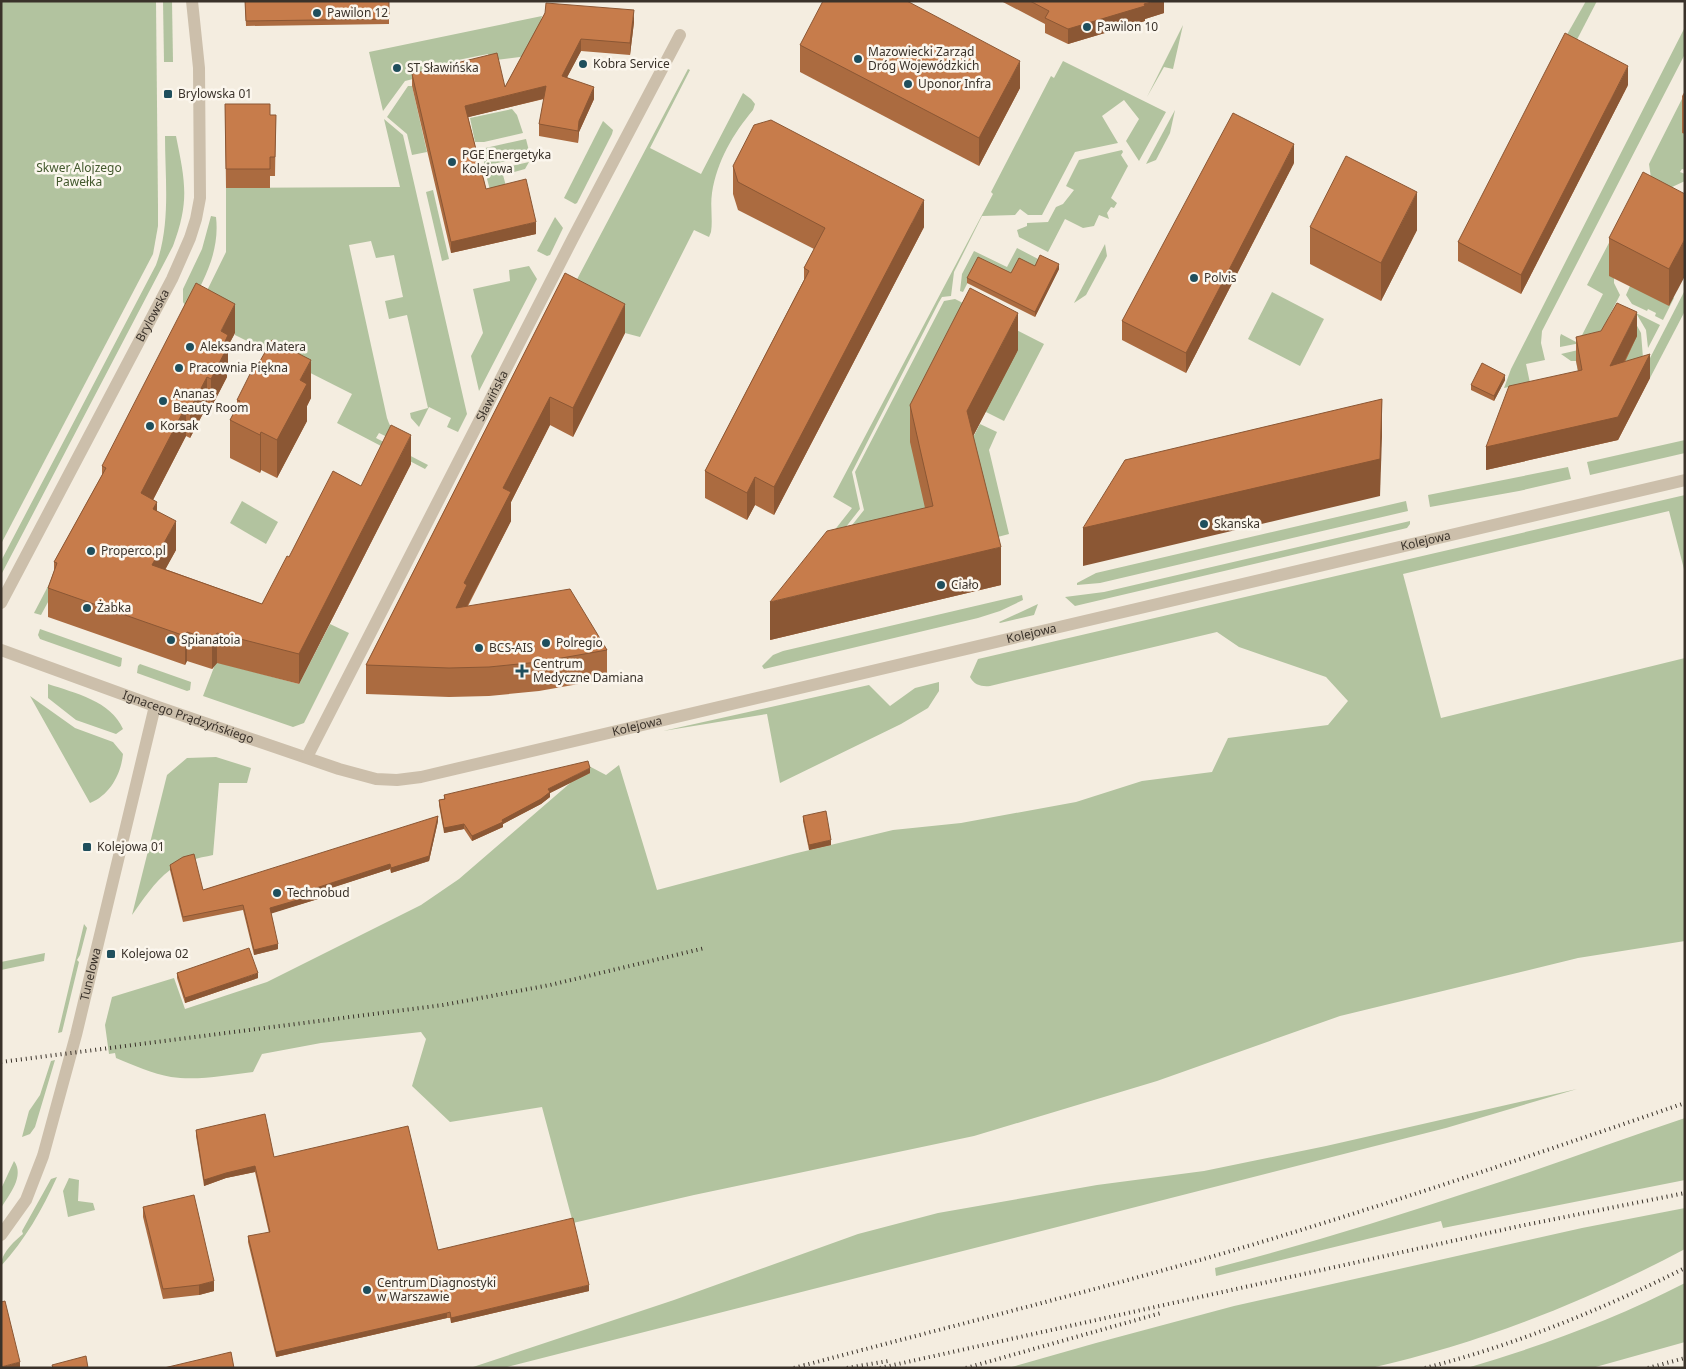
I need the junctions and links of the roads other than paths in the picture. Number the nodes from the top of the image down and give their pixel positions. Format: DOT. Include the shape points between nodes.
graph roads {
  1 [pos="192,1"];
  2 [pos="680,35"];
  3 [pos="1685,480"];
  4 [pos="1,603"];
  5 [pos="1,650"];
  6 [pos="155,706"];
  7 [pos="307,757"];
  8 [pos="376,779"];
  9 [pos="1,1235"];
  1 -- 4 [label="street, Brylowska" via="199,68 200,182 196,219 190,238 169,286"];
  2 -- 7 [label="street, Sławińska"];
  3 -- 8 [label="street, Kolejowa" via="420,777"];
  5 -- 6 [label="street, Ignacego Prądzyńskiego"];
  6 -- 7 [label="street, Ignacego Prądzyńskiego"];
  6 -- 9 [label="street, Tunelowa" via="76,1035 39,1170 26,1200"];
  7 -- 8 [label="street, Ignacego Prądzyńskiego"];
}
